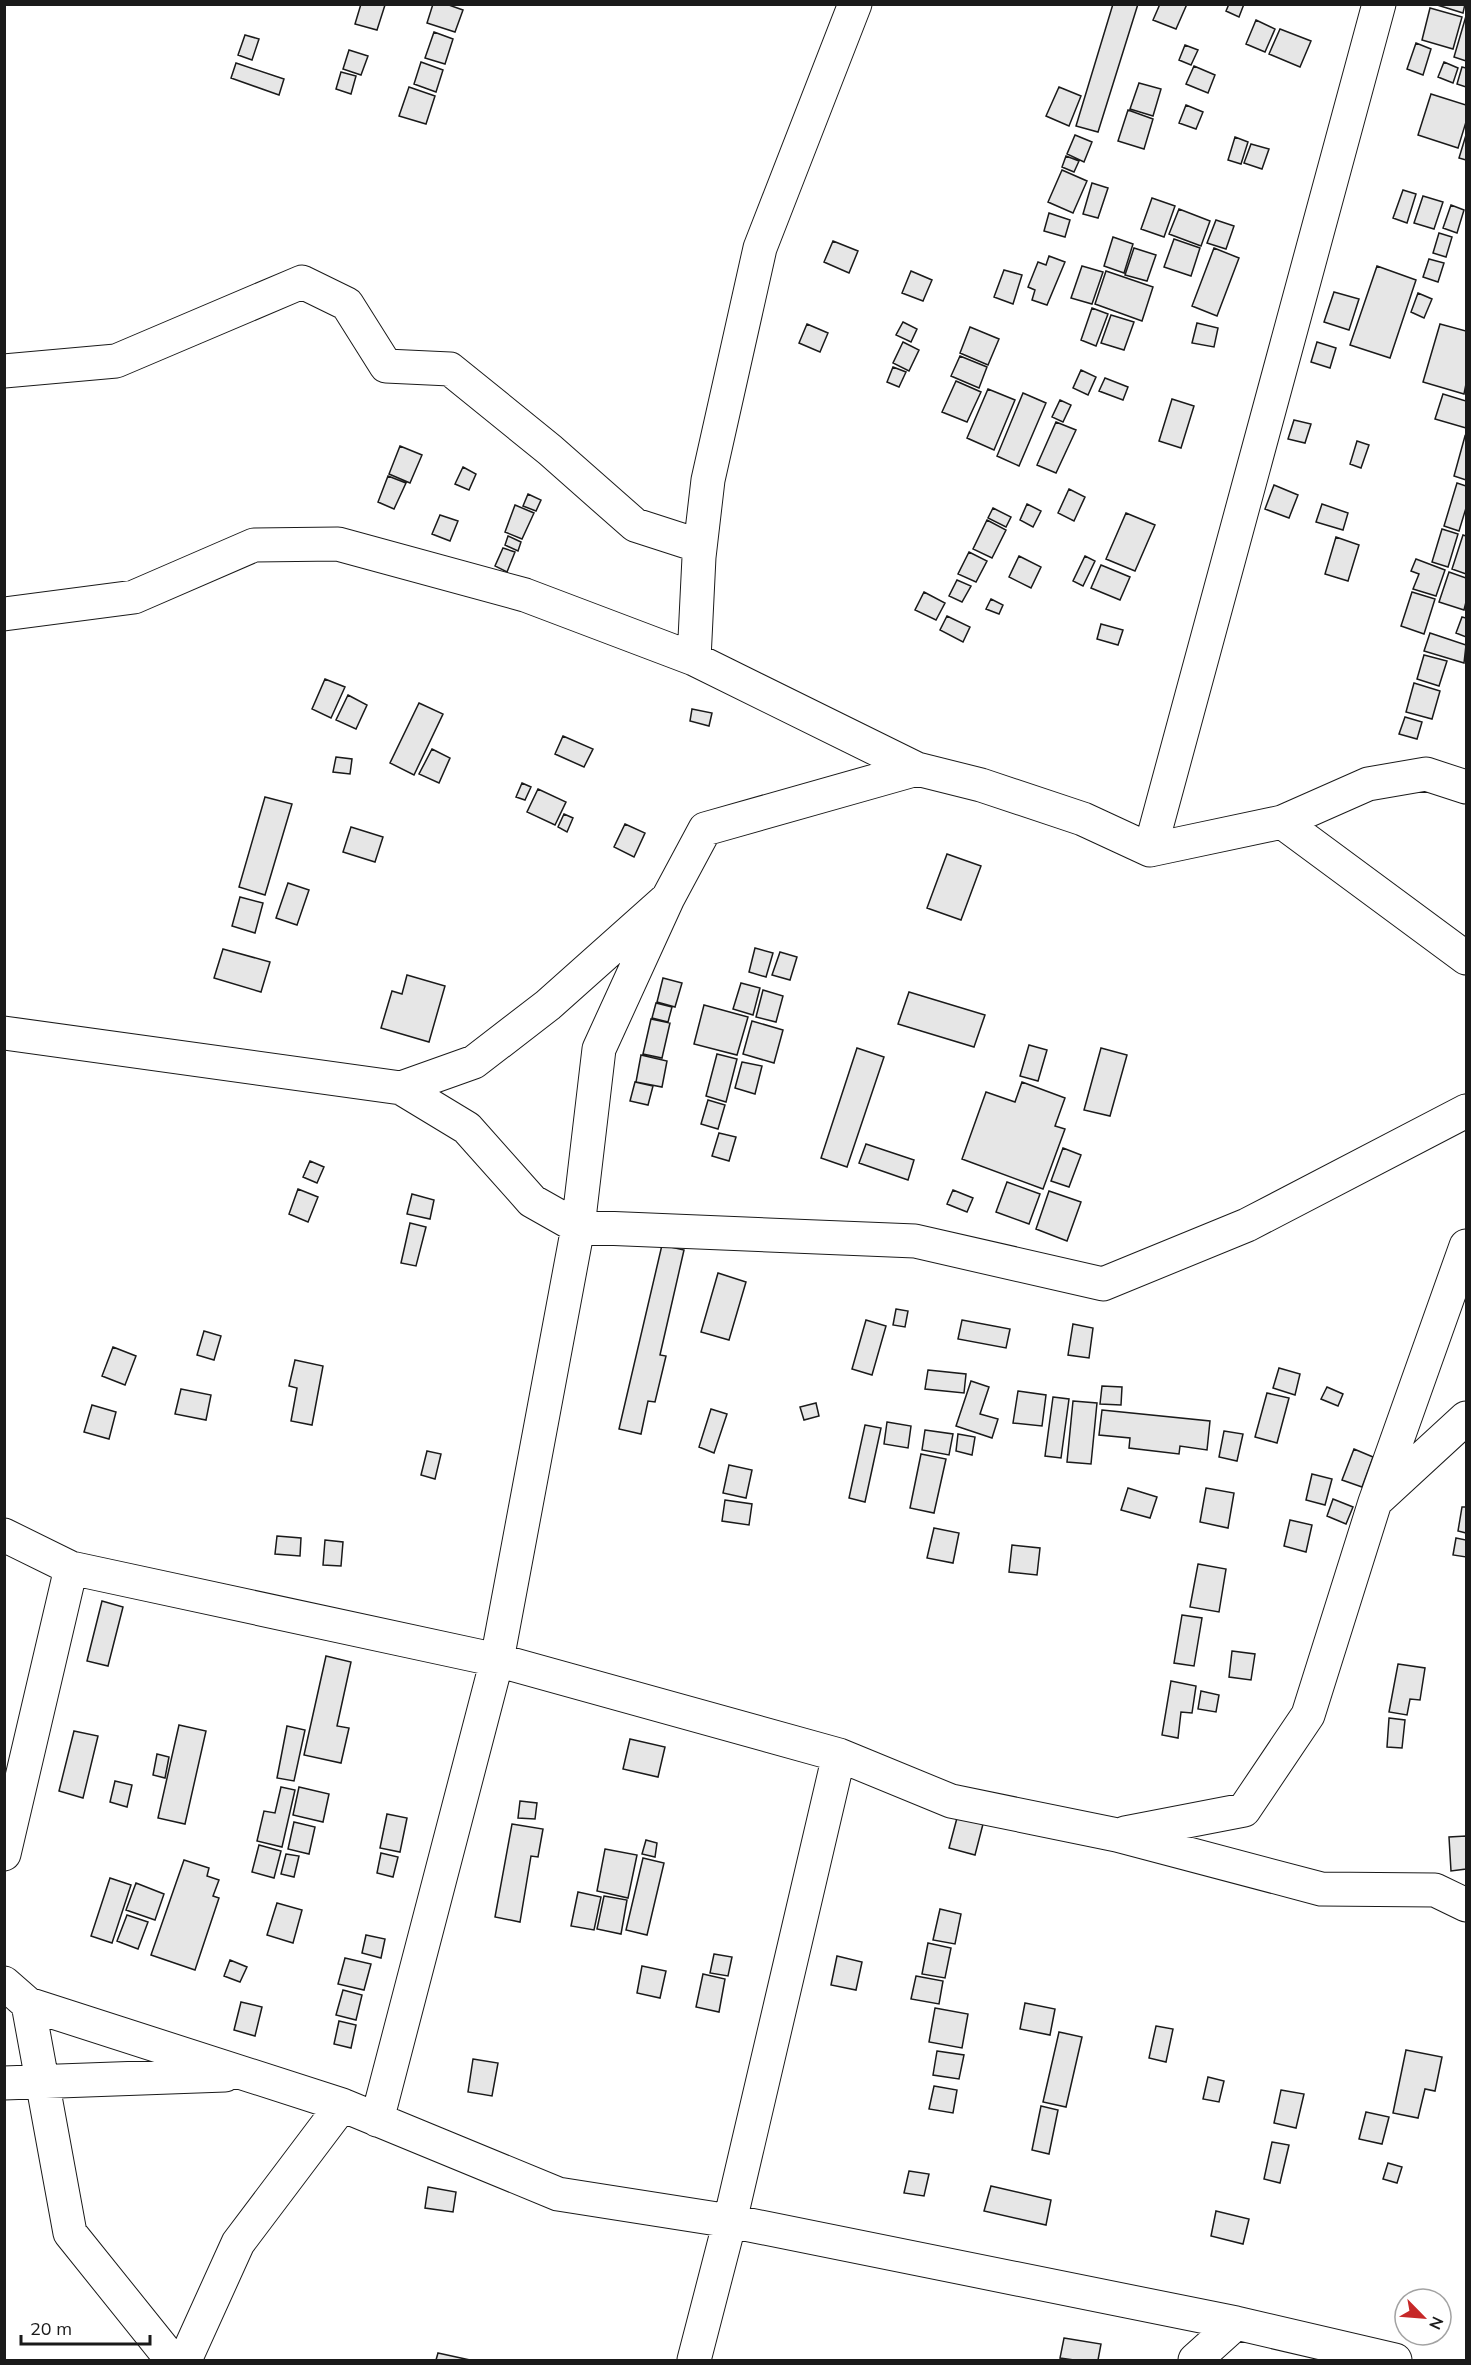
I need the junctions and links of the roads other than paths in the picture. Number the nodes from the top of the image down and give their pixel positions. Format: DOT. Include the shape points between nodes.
graph roads {
  1 [pos="855,4"];
  2 [pos="1379,4"];
  3 [pos="4,371"];
  4 [pos="700,546"];
  5 [pos="4,614"];
  6 [pos="694,659"];
  7 [pos="917,769"];
  8 [pos="1467,787"];
  9 [pos="1282,822"];
  10 [pos="1150,850"];
  11 [pos="668,898"];
  12 [pos="1467,958"];
  13 [pos="4,1033"];
  14 [pos="401,1088"];
  15 [pos="1467,1111"];
  16 [pos="578,1227"];
  17 [pos="1467,1246"];
  18 [pos="1467,1418"];
  19 [pos="1375,1502"];
  20 [pos="4,1535"];
  21 [pos="71,1568"];
  22 [pos="496,1660"];
  23 [pos="839,1755"];
  24 [pos="1117,1835"];
  25 [pos="4,1854"];
  26 [pos="1467,1905"];
  27 [pos="16,1993"];
  28 [pos="246,2074"];
  29 [pos="43,2082"];
  30 [pos="4,2083"];
  31 [pos="342,2105"];
  32 [pos="377,2120"];
  33 [pos="730,2221"];
  34 [pos="707,2311"];
  35 [pos="1236,2323"];
  36 [pos="172,2361"];
  37 [pos="185,2361"];
  38 [pos="694,2361"];
  39 [pos="716,2361"];
  40 [pos="1195,2361"];
  41 [pos="1395,2361"];
  1 -- 4 [label="street" via="760,248 708,480"];
  2 -- 10 [label="street"];
  3 -- 4 [label="street" via="116,361 302,282 347,304 386,366 450,369 636,525"];
  4 -- 6 [label="street"];
  5 -- 6 [label="street" via="134,597 255,545 338,544 525,595"];
  6 -- 7 [label="street"];
  7 -- 10 [label="street" via="981,784 1083,819"];
  7 -- 11 [label="street" via="705,830"];
  8 -- 9 [label="street" via="1426,774 1368,784"];
  9 -- 10 [label="street"];
  9 -- 12 [label="street"];
  11 -- 14 [label="street" via="548,1005 474,1062"];
  11 -- 16 [label="street" via="599,1049"];
  13 -- 14 [label="street"];
  14 -- 16 [label="street" via="467,1128 532,1201"];
  15 -- 16 [label="street" via="1247,1225 1103,1284 915,1241"];
  16 -- 22 [label="street"];
  17 -- 19 [label="street"];
  18 -- 19 [label="street"];
  19 -- 24 [label="street" via="1308,1715 1244,1810"];
  20 -- 21 [label="street"];
  21 -- 22 [label="street"];
  21 -- 25 [label="street"];
  22 -- 23 [label="street"];
  22 -- 32 [label="street"];
  23 -- 24 [label="street" via="951,1801"];
  23 -- 33 [label="street"];
  24 -- 26 [label="street" via="1321,1889 1435,1890"];
  27 -- 28 [label="street"];
  27 -- 29 [label="street"];
  28 -- 29 [label="street"];
  28 -- 31 [label="street"];
  29 -- 30 [label="street"];
  29 -- 36 [label="street" via="70,2233"];
  31 -- 32 [label="street"];
  31 -- 37 [label="street" via="238,2243"];
  32 -- 33 [label="street" via="558,2194"];
  33 -- 34 [label="street"];
  33 -- 35 [label="street"];
  34 -- 38 [label="street"];
  34 -- 39 [label="street"];
  35 -- 40 [label="street"];
  35 -- 41 [label="street"];
}
